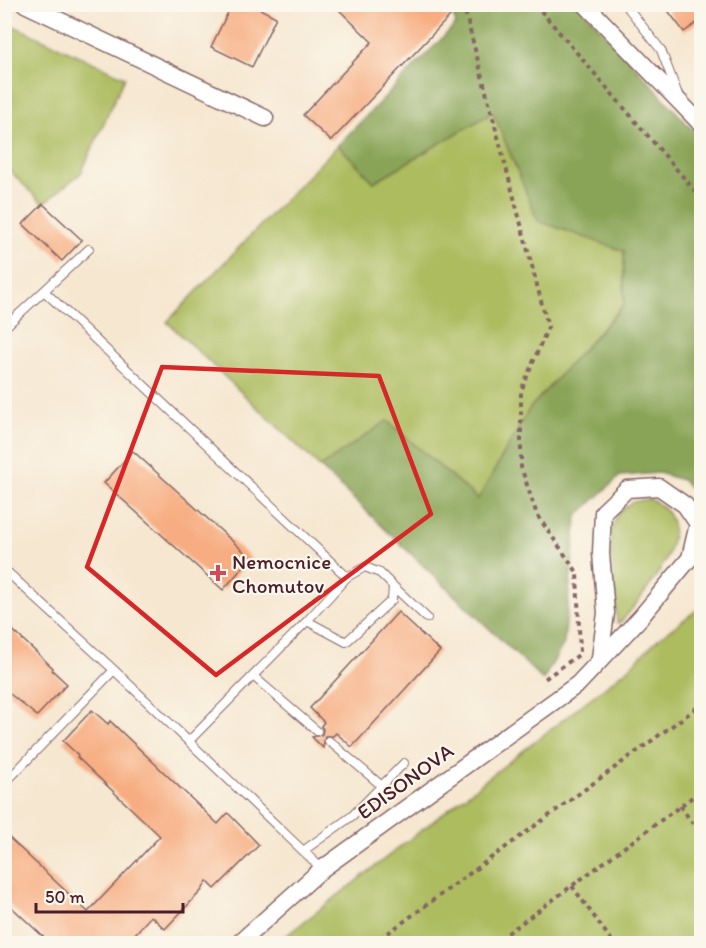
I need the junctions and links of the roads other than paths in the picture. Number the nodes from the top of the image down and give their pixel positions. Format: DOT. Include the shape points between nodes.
graph roads {
  1 [pos="25,4"];
  2 [pos="585,4"];
  3 [pos="625,4"];
  4 [pos="681,104"];
  5 [pos="265,118"];
  6 [pos="702,125"];
  7 [pos="90,249"];
  8 [pos="44,291"];
  9 [pos="4,328"];
  10 [pos="4,568"];
  11 [pos="346,578"];
  12 [pos="393,586"];
  13 [pos="427,618"];
  14 [pos="307,621"];
  15 [pos="600,658"];
  16 [pos="114,669"];
  17 [pos="253,676"];
  18 [pos="317,730"];
  19 [pos="189,741"];
  20 [pos="329,741"];
  21 [pos="404,763"];
  22 [pos="4,784"];
  23 [pos="382,786"];
  24 [pos="303,851"];
  25 [pos="322,869"];
  26 [pos="238,944"];
  1 -- 5 [label="street"];
  2 -- 4 [label="street"];
  3 -- 4 [label="lane" via="661,50"];
  4 -- 6 [label="street"];
  7 -- 8 [label="lane"];
  8 -- 9 [label="lane"];
  8 -- 11 [label="lane"];
  10 -- 16 [label="lane"];
  11 -- 12 [label="lane" via="366,567 380,573"];
  11 -- 14 [label="lane"];
  12 -- 13 [label="lane"];
  12 -- 14 [label="lane" via="392,600 346,642"];
  14 -- 17 [label="lane"];
  15 -- 15 [label="street, EDISONOVA" via="690,558 698,524 685,505 659,487 627,489 603,512 606,613"];
  15 -- 25 [label="street, EDISONOVA" via="578,684"];
  16 -- 19 [label="lane"];
  16 -- 22 [label="lane"];
  17 -- 18 [label="lane"];
  17 -- 19 [label="lane"];
  19 -- 24 [label="lane"];
  20 -- 23 [label="lane"];
  21 -- 23 [label="lane"];
  23 -- 24 [label="lane" via="352,816"];
  24 -- 25 [label="lane"];
  25 -- 26 [label="street, EDISONOVA"];
}
